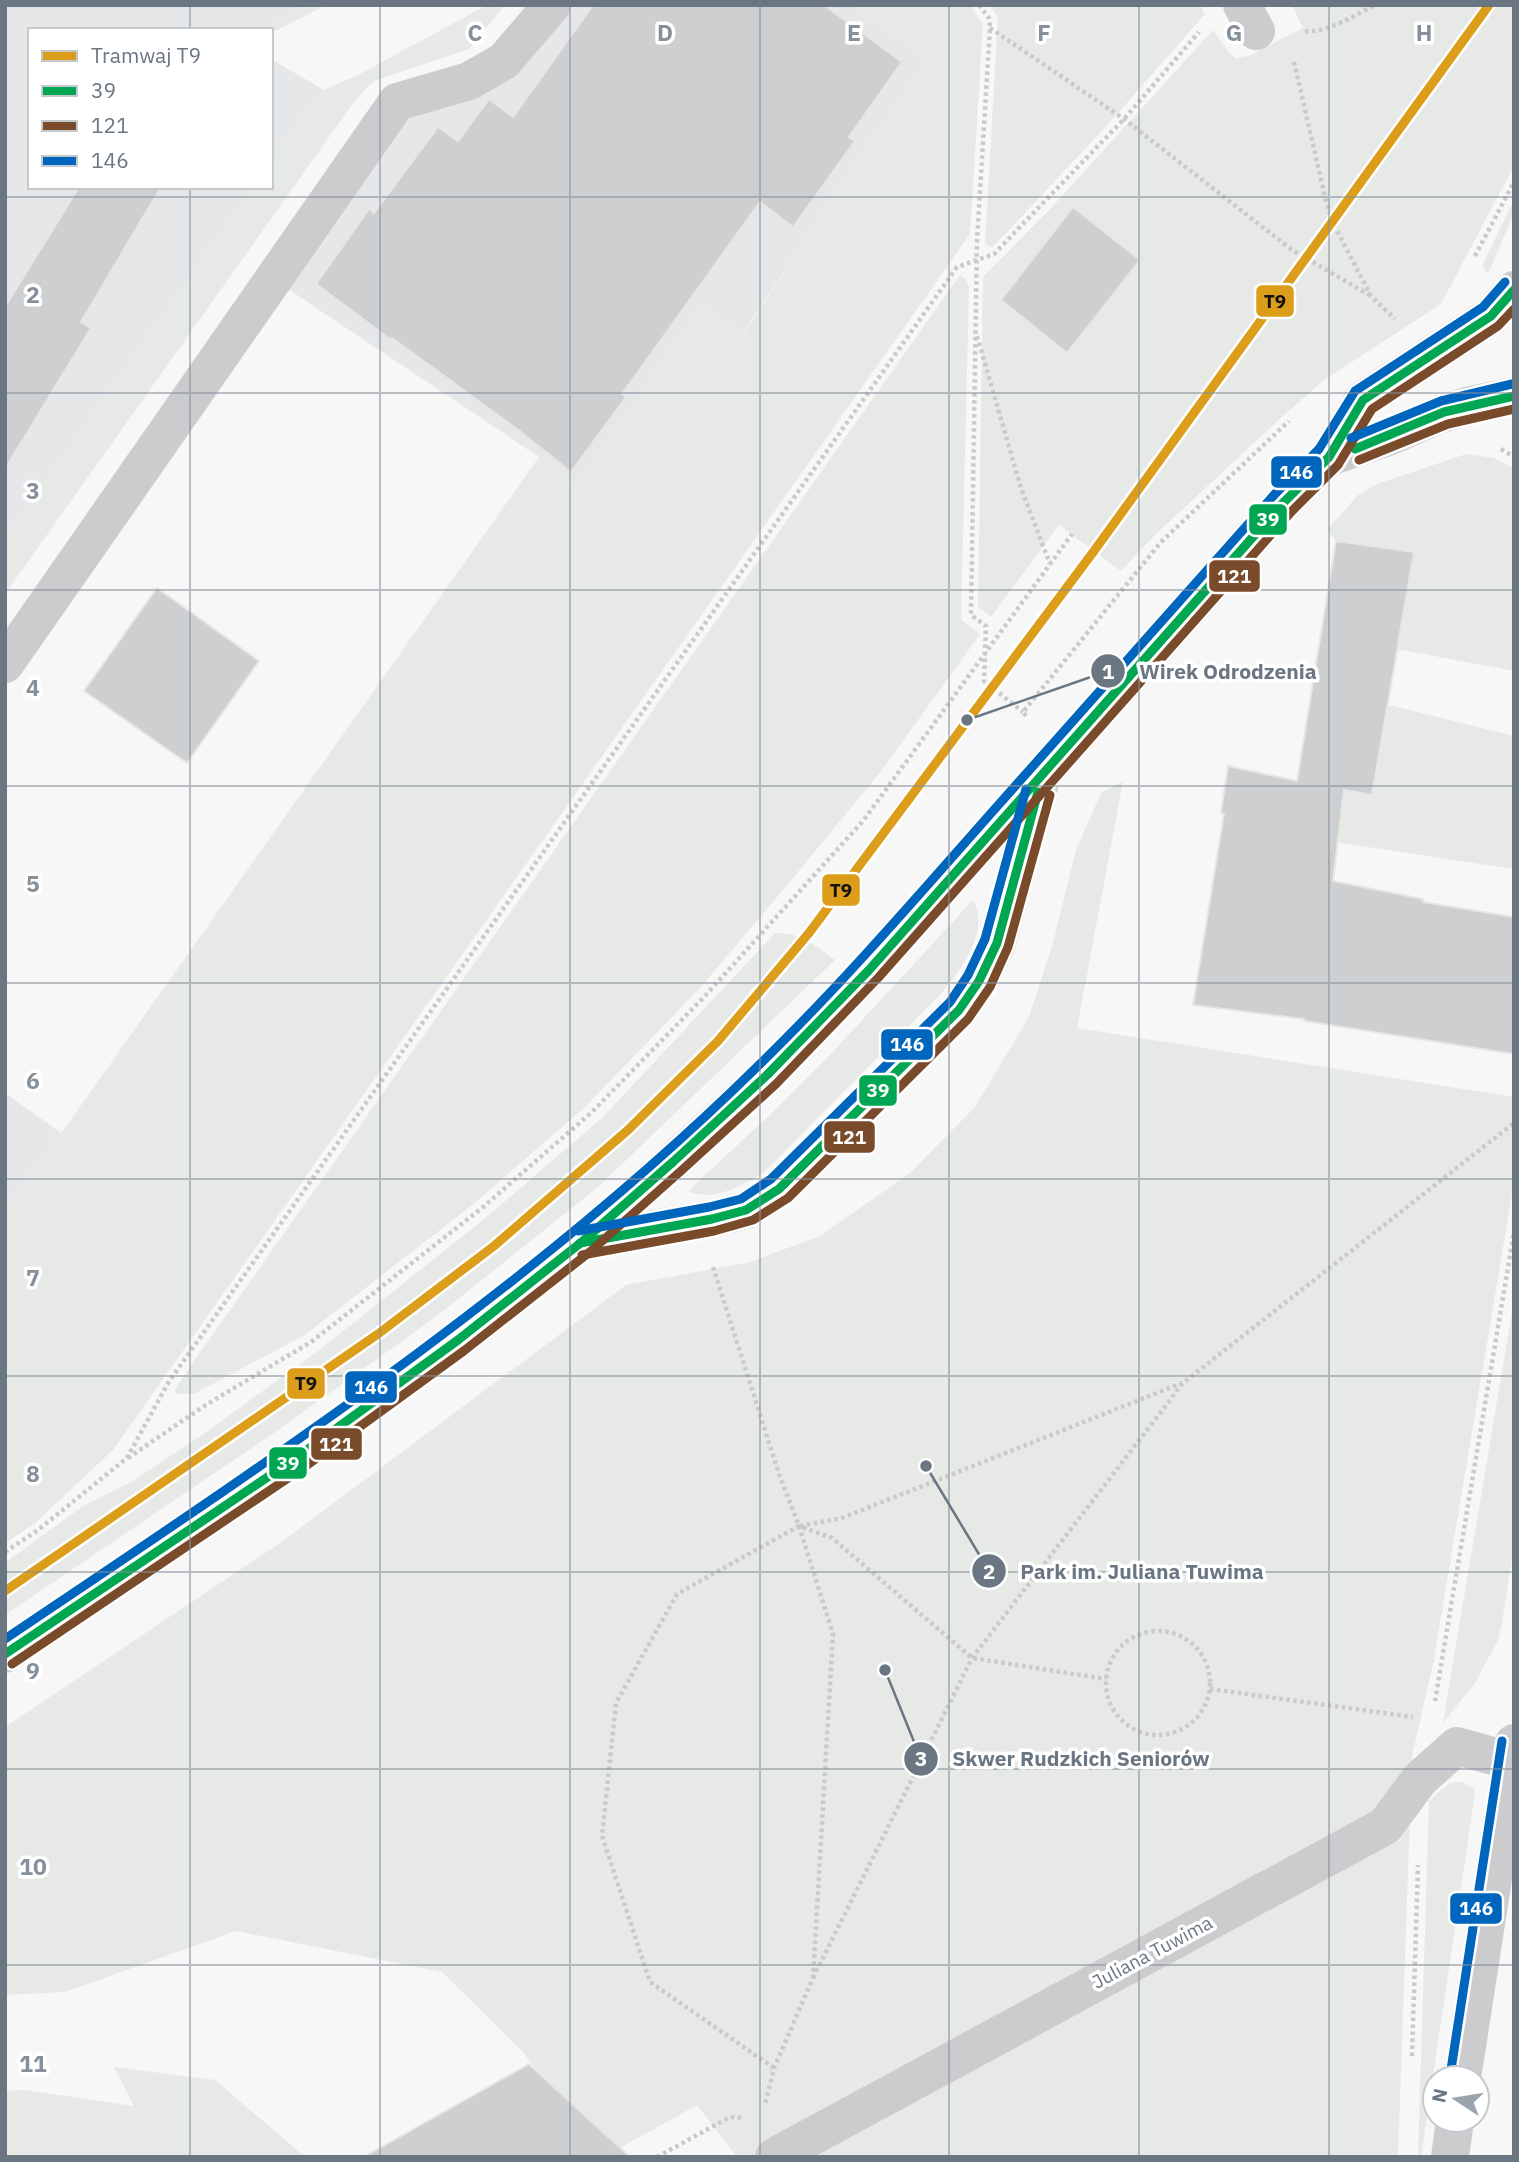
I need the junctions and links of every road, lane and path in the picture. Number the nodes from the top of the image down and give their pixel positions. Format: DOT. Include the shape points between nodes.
graph roads {
  1 [pos="552,5"];
  2 [pos="979,5"];
  3 [pos="1375,5"];
  4 [pos="990,28"];
  5 [pos="1200,30"];
  6 [pos="1296,30"];
  7 [pos="1295,51"];
  8 [pos="1124,119"];
  9 [pos="977,260"];
  10 [pos="1514,290"];
  11 [pos="1371,296"];
  12 [pos="1401,324"];
  13 [pos="976,331"];
  14 [pos="1514,396"];
  15 [pos="1329,457"];
  16 [pos="1072,534"];
  17 [pos="1050,565"];
  18 [pos="984,655"];
  19 [pos="5,664"];
  20 [pos="1023,712"];
  21 [pos="1041,777"];
  22 [pos="1514,1123"];
  23 [pos="1514,1232"];
  24 [pos="583,1241"];
  25 [pos="709,1255"];
  26 [pos="1183,1383"];
  27 [pos="127,1458"];
  28 [pos="799,1526"];
  29 [pos="5,1552"];
  30 [pos="5,1654"];
  31 [pos="972,1658"];
  32 [pos="1106,1679"];
  33 [pos="1210,1689"];
  34 [pos="1432,1720"];
  35 [pos="1513,1755"];
  36 [pos="1420,1779"];
  37 [pos="1418,1861"];
  38 [pos="813,1978"];
  39 [pos="1412,2064"];
  40 [pos="1464,2064"];
  41 [pos="774,2068"];
  42 [pos="764,2107"];
  43 [pos="751,2119"];
  44 [pos="1453,2134"];
  45 [pos="657,2157"];
  46 [pos="774,2157"];
  47 [pos="1450,2157"];
  1 -- 19 [label="street" via="504,61 469,82 397,102"];
  2 -- 4 [label="path"];
  3 -- 6 [label="path" via="1312,32"];
  4 -- 8 [label="path"];
  4 -- 9 [label="path"];
  5 -- 8 [label="path"];
  7 -- 11 [label="path" via="1326,201"];
  8 -- 9 [label="path" via="994,254"];
  8 -- 11 [label="path" via="1292,250"];
  9 -- 13 [label="path"];
  9 -- 27 [label="path" via="957,267 917,323 168,1383"];
  10 -- 15 [label="street" via="1490,316 1363,400"];
  11 -- 12 [label="path"];
  13 -- 17 [label="path" via="1021,488"];
  13 -- 18 [label="path" via="971,615 986,626"];
  14 -- 15 [label="street" via="1436,415"];
  15 -- 21 [label="street"];
  16 -- 17 [label="path"];
  17 -- 18 [label="path"];
  18 -- 20 [label="path" via="984,681"];
  18 -- 27 [label="path" via="863,821 705,996 592,1112 482,1208 311,1342"];
  21 -- 24 [label="street" via="813,1030"];
  21 -- 24 [label="street" via="997,943 979,981 958,1010 779,1189 746,1210"];
  22 -- 26 [label="path"];
  23 -- 34 [label="path"];
  24 -- 30 [label="street" via="458,1340 296,1458"];
  25 -- 28 [label="path"];
  26 -- 28 [label="path" via="842,1518"];
  26 -- 31 [label="path"];
  27 -- 29 [label="path"];
  28 -- 31 [label="path" via="832,1538"];
  28 -- 38 [label="path" via="833,1634"];
  28 -- 41 [label="path" via="677,1594 616,1703 602,1836 650,1982"];
  31 -- 32 [label="path"];
  31 -- 38 [label="path"];
  32 -- 33 [label="path" via="1115,1713 1144,1733 1179,1730 1194,1720"];
  32 -- 33 [label="path" via="1119,1648 1146,1632 1163,1631 1179,1635 1204,1657"];
  33 -- 34 [label="path"];
  34 -- 36 [label="path"];
  35 -- 36 [label="street, Juliana Tuwima" via="1457,1746"];
  35 -- 40 [label="street"];
  36 -- 46 [label="street, Juliana Tuwima" via="1385,1826"];
  37 -- 39 [label="path"];
  38 -- 41 [label="path"];
  41 -- 42 [label="path"];
  43 -- 45 [label="path" via="730,2117"];
  44 -- 47 [label="street"];
}
